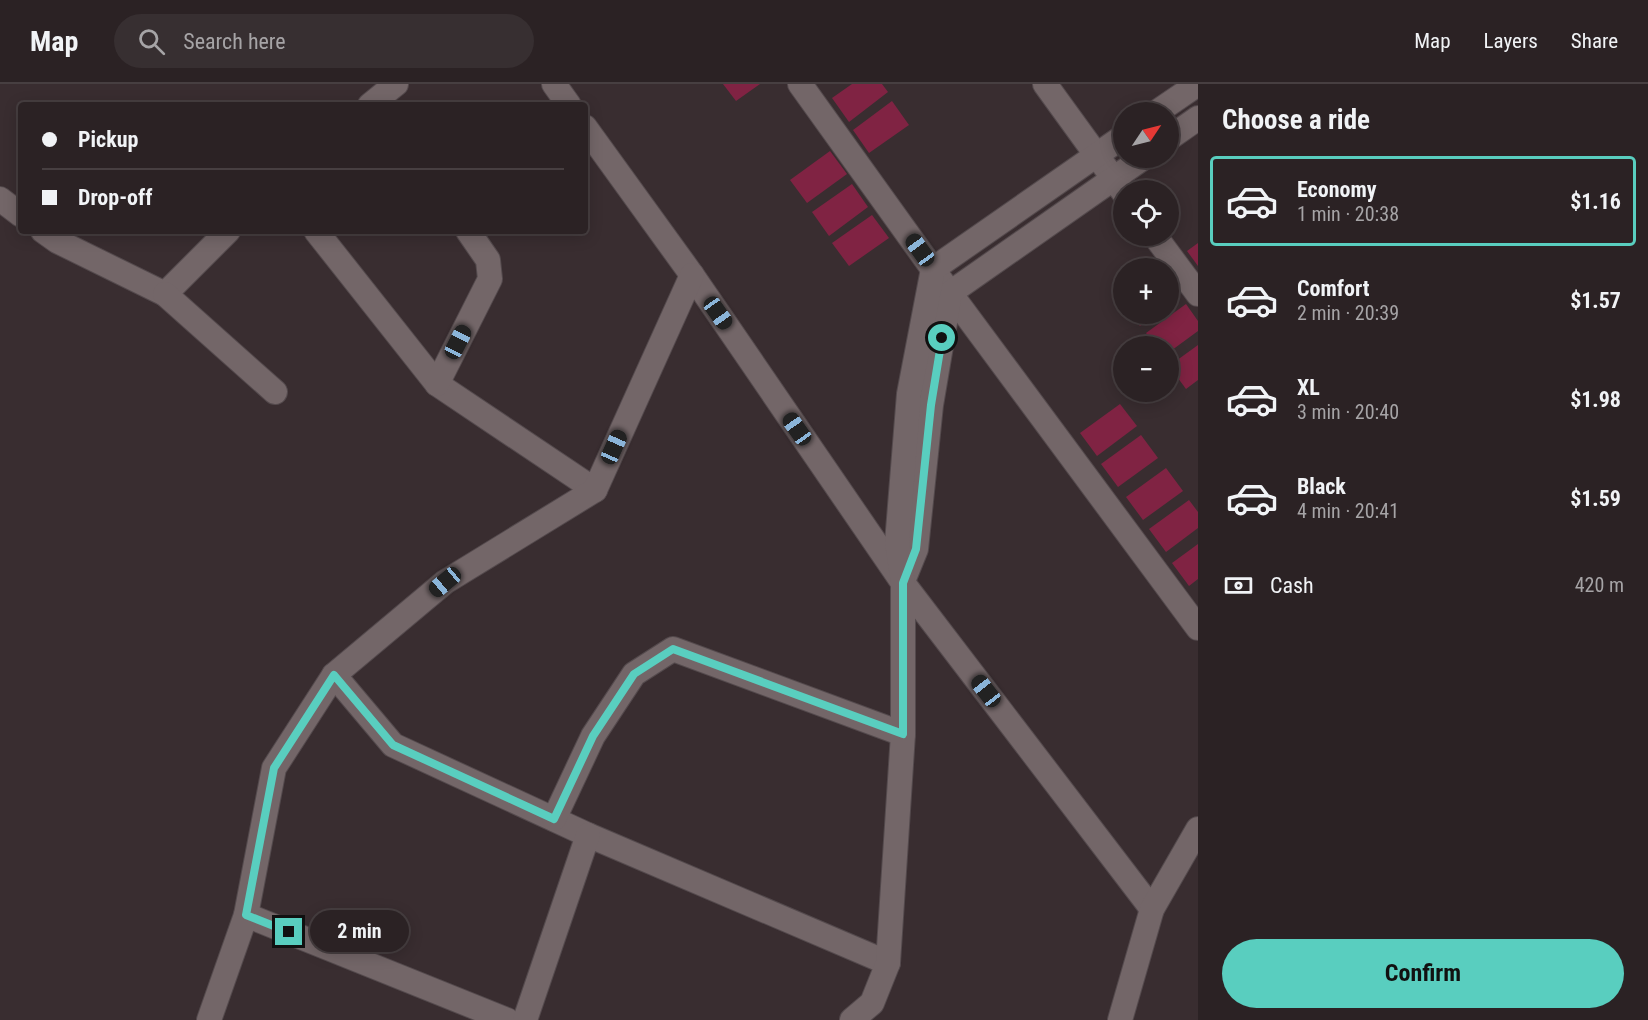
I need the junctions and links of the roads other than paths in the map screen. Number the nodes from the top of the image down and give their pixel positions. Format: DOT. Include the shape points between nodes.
graph roads {
  1 [pos="396,84"];
  2 [pos="554,84"];
  3 [pos="800,84"];
  4 [pos="1045,84"];
  5 [pos="1198,84"];
  6 [pos="377,102"];
  7 [pos="567,102"];
  8 [pos="1172,102"];
  9 [pos="1198,118"];
  10 [pos="588,131"];
  11 [pos="1179,131"];
  12 [pos="1113,144"];
  13 [pos="1096,156"];
  14 [pos="1134,168"];
  15 [pos="1114,180"];
  16 [pos="1123,180"];
  17 [pos="1113,189"];
  18 [pos="0,199"];
  19 [pos="18,213"];
  20 [pos="47,234"];
  21 [pos="225,234"];
  22 [pos="318,234"];
  23 [pos="470,234"];
  24 [pos="1162,246"];
  25 [pos="933,269"];
  26 [pos="692,275"];
  27 [pos="950,293"];
  28 [pos="165,294"];
  29 [pos="1198,294"];
  30 [pos="437,384"];
  31 [pos="275,392"];
  32 [pos="909,394"];
  33 [pos="931,405"];
  34 [pos="594,490"];
  35 [pos="903,583"];
  36 [pos="1198,628"];
  37 [pos="334,675"];
  38 [pos="903,734"];
  39 [pos="554,819"];
  40 [pos="1198,829"];
  41 [pos="588,835"];
  42 [pos="1152,909"];
  43 [pos="246,915"];
  44 [pos="888,963"];
  45 [pos="209,1020"];
  46 [pos="507,1020"];
  47 [pos="525,1020"];
  48 [pos="852,1020"];
  49 [pos="1120,1020"];
  1 -- 6 [label="street"];
  2 -- 7 [label="street"];
  3 -- 25 [label="street"];
  4 -- 13 [label="street"];
  5 -- 8 [label="street"];
  9 -- 11 [label="street"];
  10 -- 26 [label="street"];
  12 -- 13 [label="street"];
  13 -- 15 [label="street"];
  13 -- 25 [label="street"];
  14 -- 16 [label="street"];
  17 -- 27 [label="street"];
  18 -- 19 [label="street"];
  20 -- 28 [label="street"];
  21 -- 28 [label="street"];
  22 -- 30 [label="street"];
  23 -- 30 [label="street" via="488,260 490,279"];
  24 -- 29 [label="street"];
  25 -- 27 [label="street"];
  25 -- 32 [label="street"];
  26 -- 34 [label="street"];
  26 -- 35 [label="street"];
  27 -- 33 [label="street"];
  27 -- 36 [label="street"];
  28 -- 31 [label="street"];
  30 -- 34 [label="street"];
  32 -- 33 [label="street"];
  32 -- 35 [label="street" via="897,543"];
  33 -- 35 [label="street" via="916,549"];
  34 -- 37 [label="street" via="445,582"];
  35 -- 38 [label="street"];
  35 -- 42 [label="street"];
  37 -- 39 [label="street" via="393,745"];
  37 -- 43 [label="street" via="274,768"];
  38 -- 39 [label="street" via="673,649 634,674 593,736"];
  38 -- 44 [label="street"];
  39 -- 41 [label="street"];
  40 -- 42 [label="street"];
  41 -- 44 [label="street"];
  41 -- 47 [label="street"];
  42 -- 49 [label="street"];
  43 -- 45 [label="street"];
  43 -- 46 [label="street"];
  44 -- 48 [label="street" via="872,1003"];
}
